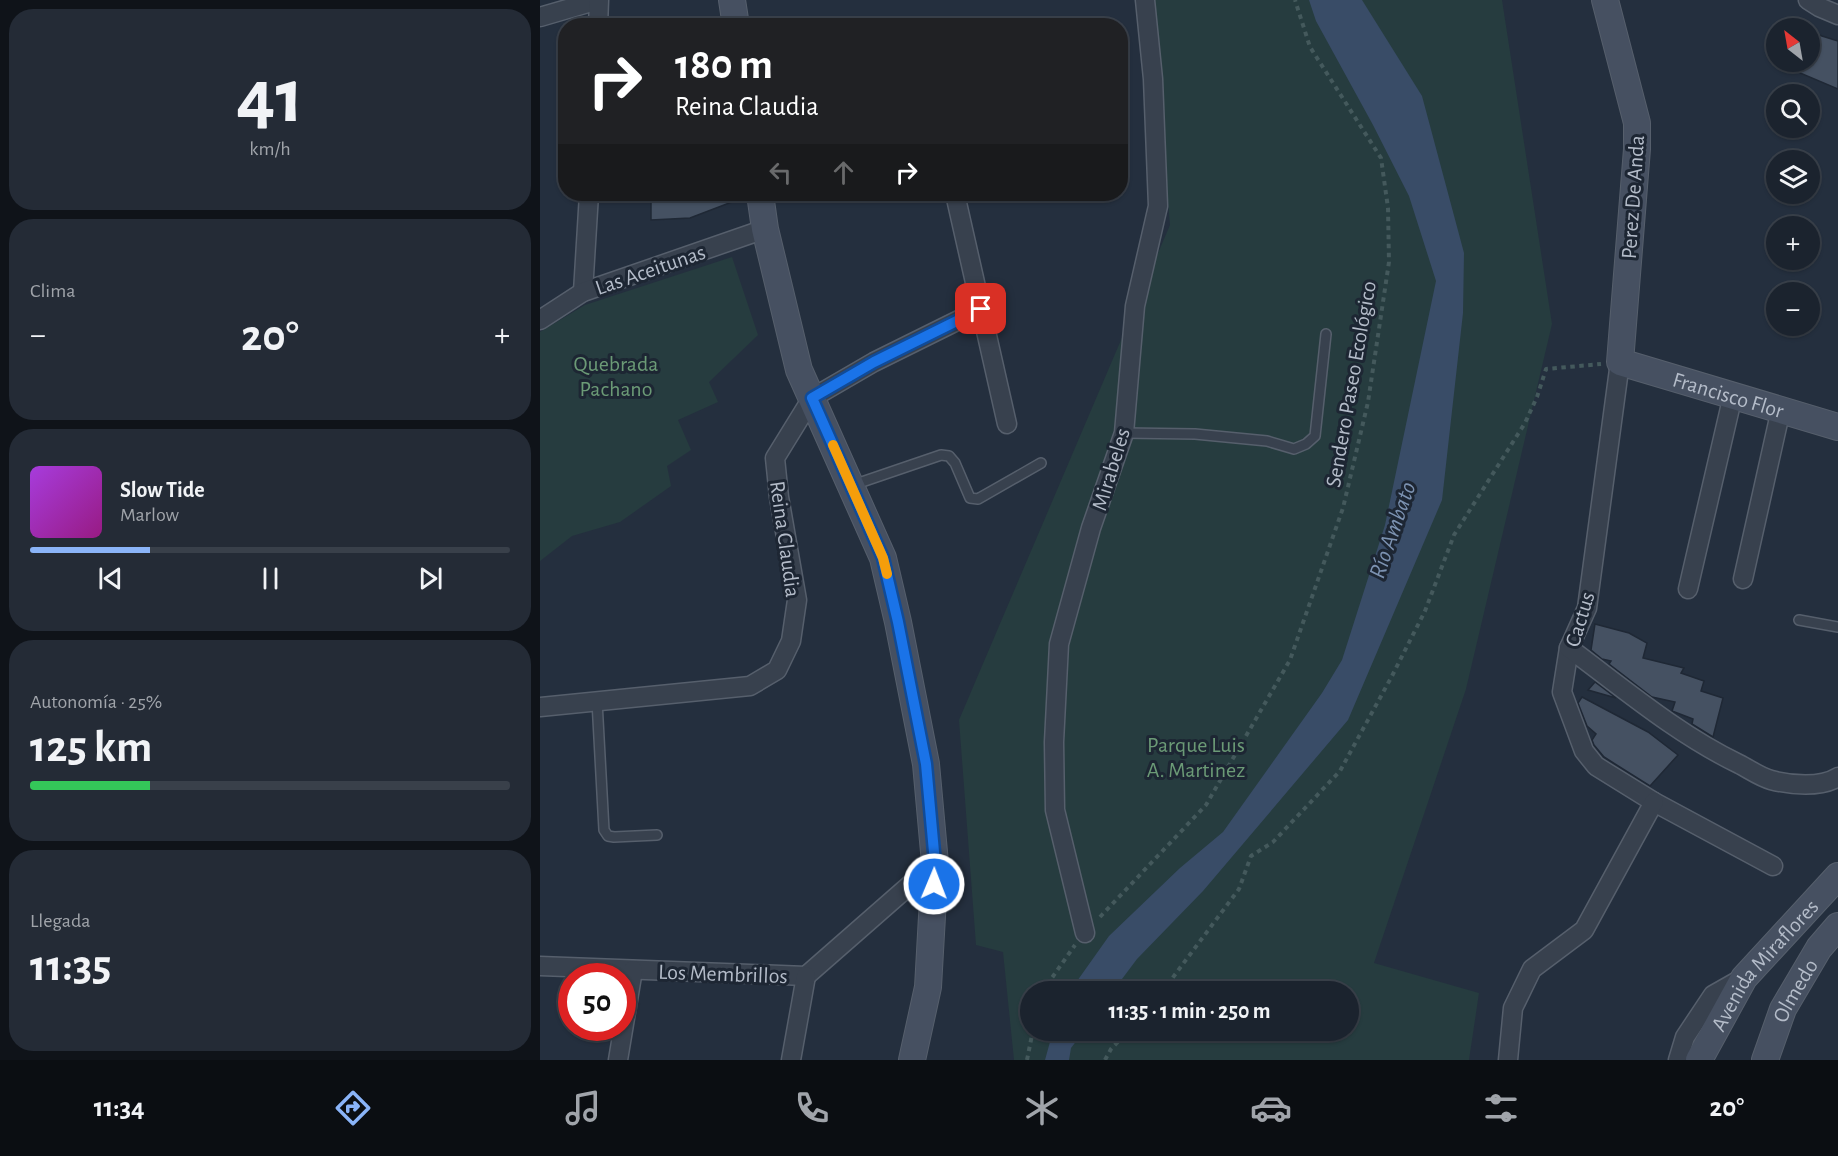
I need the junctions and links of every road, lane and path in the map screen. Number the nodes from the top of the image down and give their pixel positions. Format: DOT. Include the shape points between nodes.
graph roads {
  1 [pos="599,0"];
  2 [pos="732,0"];
  3 [pos="1145,0"];
  4 [pos="1295,0"];
  5 [pos="1605,0"];
  6 [pos="1808,1"];
  7 [pos="1838,15"];
  8 [pos="540,17"];
  9 [pos="598,18"];
  10 [pos="735,18"];
  11 [pos="589,201"];
  12 [pos="761,201"];
  13 [pos="957,201"];
  14 [pos="765,229"];
  15 [pos="584,292"];
  16 [pos="981,309"];
  17 [pos="540,320"];
  18 [pos="1326,334"];
  19 [pos="1620,362"];
  20 [pos="1733,395"];
  21 [pos="812,398"];
  22 [pos="1781,409"];
  23 [pos="1007,424"];
  24 [pos="1838,427"];
  25 [pos="1124,433"];
  26 [pos="1041,463"];
  27 [pos="851,486"];
  28 [pos="1743,579"];
  29 [pos="1688,589"];
  30 [pos="1799,620"];
  31 [pos="1838,627"];
  32 [pos="1569,648"];
  33 [pos="597,701"];
  34 [pos="540,707"];
  35 [pos="1838,777"];
  36 [pos="1654,802"];
  37 [pos="657,835"];
  38 [pos="935,863"];
  39 [pos="1773,866"];
  40 [pos="1838,876"];
  41 [pos="1838,926"];
  42 [pos="1085,933"];
  43 [pos="540,966"];
  44 [pos="558,967"];
  45 [pos="636,970"];
  46 [pos="806,976"];
  47 [pos="1744,978"];
  48 [pos="1050,981"];
  49 [pos="1170,981"];
  50 [pos="621,1041"];
  51 [pos="1031,1041"];
  52 [pos="1119,1041"];
  53 [pos="618,1060"];
  54 [pos="791,1060"];
  55 [pos="912,1060"];
  56 [pos="1027,1060"];
  57 [pos="1105,1060"];
  58 [pos="1508,1060"];
  59 [pos="1678,1060"];
  60 [pos="1699,1060"];
  61 [pos="1765,1060"];
  1 -- 8 [label="street"];
  1 -- 9 [label="street"];
  2 -- 10 [label="main road"];
  3 -- 25 [label="street, Mirabeles" via="1153,79 1158,206 1135,306"];
  4 -- 42 [label="path, Sendero Paseo Ecológico" via="1310,47 1381,158 1388,208 1389,262 1368,402 1343,508 1290,660 1206,805"];
  5 -- 19 [label="main road, Perez De Anda" via="1637,123"];
  6 -- 7 [label="street"];
  11 -- 15 [label="street"];
  12 -- 14 [label="main road"];
  13 -- 16 [label="street"];
  14 -- 15 [label="street, Las Aceitunas"];
  14 -- 21 [label="main road" via="799,370"];
  15 -- 17 [label="street, Las Aceitunas"];
  16 -- 21 [label="street, Reina Claudia"];
  16 -- 23 [label="street"];
  18 -- 25 [label="lane" via="1315,436 1306,444 1294,449 1267,441 1195,434"];
  19 -- 20 [label="main road, Francisco Flor"];
  19 -- 32 [label="street, Cactus" via="1587,608"];
  19 -- 49 [label="path" via="1546,369 1525,423 1454,535 1425,610 1340,771 1273,842 1251,856 1239,889"];
  20 -- 22 [label="main road, Francisco Flor"];
  20 -- 29 [label="street"];
  21 -- 27 [label="main road"];
  21 -- 33 [label="street, Reina Claudia" via="775,458 797,600 791,641 777,670 750,686"];
  22 -- 24 [label="main road, Francisco Flor"];
  22 -- 28 [label="street"];
  25 -- 42 [label="street, Mirabeles" via="1091,528 1059,644 1055,810"];
  26 -- 27 [label="lane" via="978,499 970,498 955,463 941,454"];
  27 -- 38 [label="main road" via="883,558 898,622 926,764"];
  30 -- 31 [label="lane"];
  32 -- 35 [label="street" via="1707,748 1771,780 1815,785"];
  32 -- 36 [label="street, Cactus" via="1562,692 1584,751 1596,766"];
  33 -- 34 [label="street, Reina Claudia"];
  33 -- 37 [label="lane" via="604,830 614,837"];
  36 -- 39 [label="street, Cactus"];
  36 -- 58 [label="street" via="1584,930 1532,969 1513,1008"];
  38 -- 46 [label="street, Los Membrillos"];
  38 -- 55 [label="main road" via="928,987"];
  40 -- 47 [label="main road, Avenida Miraflores"];
  41 -- 61 [label="main road, Olmedo" via="1819,948 1783,1009"];
  42 -- 48 [label="path, Sendero Paseo Ecológico"];
  43 -- 44 [label="street, Los Membrillos"];
  45 -- 46 [label="street, Los Membrillos"];
  46 -- 54 [label="street"];
  47 -- 59 [label="street" via="1713,995 1685,1037"];
  47 -- 60 [label="main road, Avenida Miraflores"];
  50 -- 53 [label="street"];
  51 -- 56 [label="path"];
  52 -- 57 [label="path"];
}
